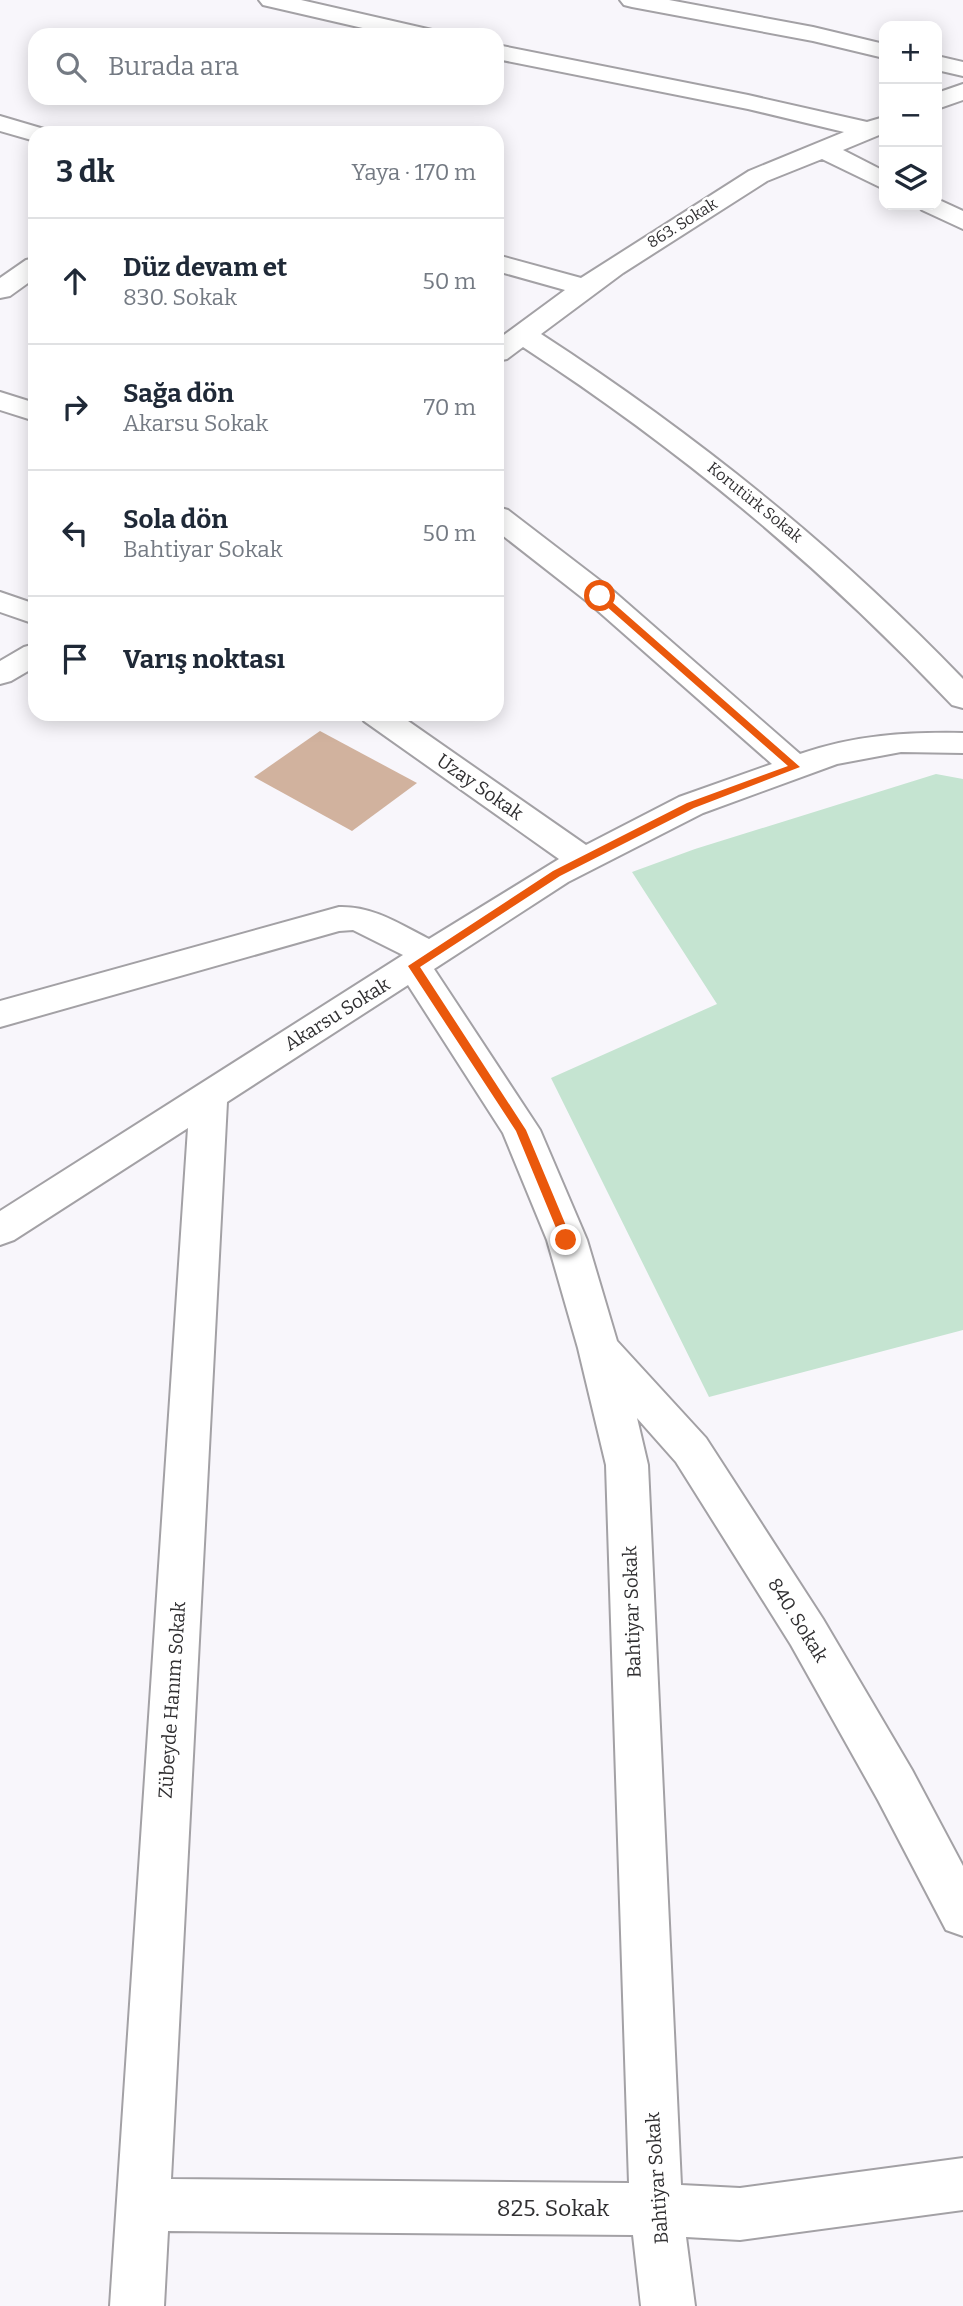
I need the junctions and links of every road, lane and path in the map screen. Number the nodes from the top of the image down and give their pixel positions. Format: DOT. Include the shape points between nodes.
graph roads {
  1 [pos="271,0"];
  2 [pos="632,0"];
  3 [pos="393,28"];
  4 [pos="879,50"];
  5 [pos="504,53"];
  6 [pos="942,64"];
  7 [pos="963,69"];
  8 [pos="963,91"];
  9 [pos="942,100"];
  10 [pos="0,123"];
  11 [pos="876,127"];
  12 [pos="28,132"];
  13 [pos="822,149"];
  14 [pos="879,178"];
  15 [pos="941,210"];
  16 [pos="963,221"];
  17 [pos="27,262"];
  18 [pos="504,265"];
  19 [pos="586,288"];
  20 [pos="0,290"];
  21 [pos="523,334"];
  22 [pos="504,348"];
  23 [pos="0,401"];
  24 [pos="28,410"];
  25 [pos="504,521"];
  26 [pos="0,601"];
  27 [pos="28,612"];
  28 [pos="28,658"];
  29 [pos="0,674"];
  30 [pos="963,698"];
  31 [pos="386,721"];
  32 [pos="963,743"];
  33 [pos="795,767"];
  34 [pos="583,860"];
  35 [pos="421,960"];
  36 [pos="0,1014"];
  37 [pos="209,1095"];
  38 [pos="0,1230"];
  39 [pos="599,1348"];
  40 [pos="963,1914"];
  41 [pos="963,2184"];
  42 [pos="141,2205"];
  43 [pos="656,2209"];
  44 [pos="137,2306"];
  45 [pos="668,2306"];
  1 -- 3 [label="street"];
  2 -- 4 [label="street"];
  5 -- 11 [label="street"];
  6 -- 7 [label="street"];
  8 -- 9 [label="street"];
  10 -- 12 [label="street"];
  11 -- 13 [label="street, 863. Sokak"];
  13 -- 14 [label="street"];
  13 -- 19 [label="street, 863. Sokak" via="758,176"];
  15 -- 16 [label="street"];
  17 -- 20 [label="street"];
  18 -- 19 [label="street"];
  19 -- 21 [label="street, 863. Sokak"];
  21 -- 22 [label="street, 863. Sokak"];
  21 -- 30 [label="street, Korutürk Sokak" via="701,458 802,541 911,641"];
  23 -- 24 [label="street"];
  25 -- 33 [label="street" via="600,596"];
  26 -- 27 [label="street"];
  28 -- 29 [label="street"];
  31 -- 34 [label="street, Uzay Sokak"];
  32 -- 33 [label="street, Akarsu Sokak" via="901,742 830,755"];
  33 -- 34 [label="street, Akarsu Sokak" via="691,805"];
  34 -- 35 [label="street, Akarsu Sokak"];
  35 -- 36 [label="street" via="358,918 339,919"];
  35 -- 37 [label="street, Akarsu Sokak"];
  35 -- 39 [label="street, Bahtiyar Sokak" via="521,1130 566,1240"];
  37 -- 38 [label="street, Akarsu Sokak"];
  37 -- 42 [label="street, Zübeyde Hanım Sokak"];
  39 -- 40 [label="street, 840. Sokak" via="691,1450 807,1632"];
  39 -- 43 [label="street, Bahtiyar Sokak" via="627,1465"];
  41 -- 43 [label="street, 825. Sokak" via="740,2214"];
  42 -- 43 [label="street, 825. Sokak"];
  42 -- 44 [label="street, Zübeyde Hanım Sokak"];
  43 -- 45 [label="street, Bahtiyar Sokak"];
}
